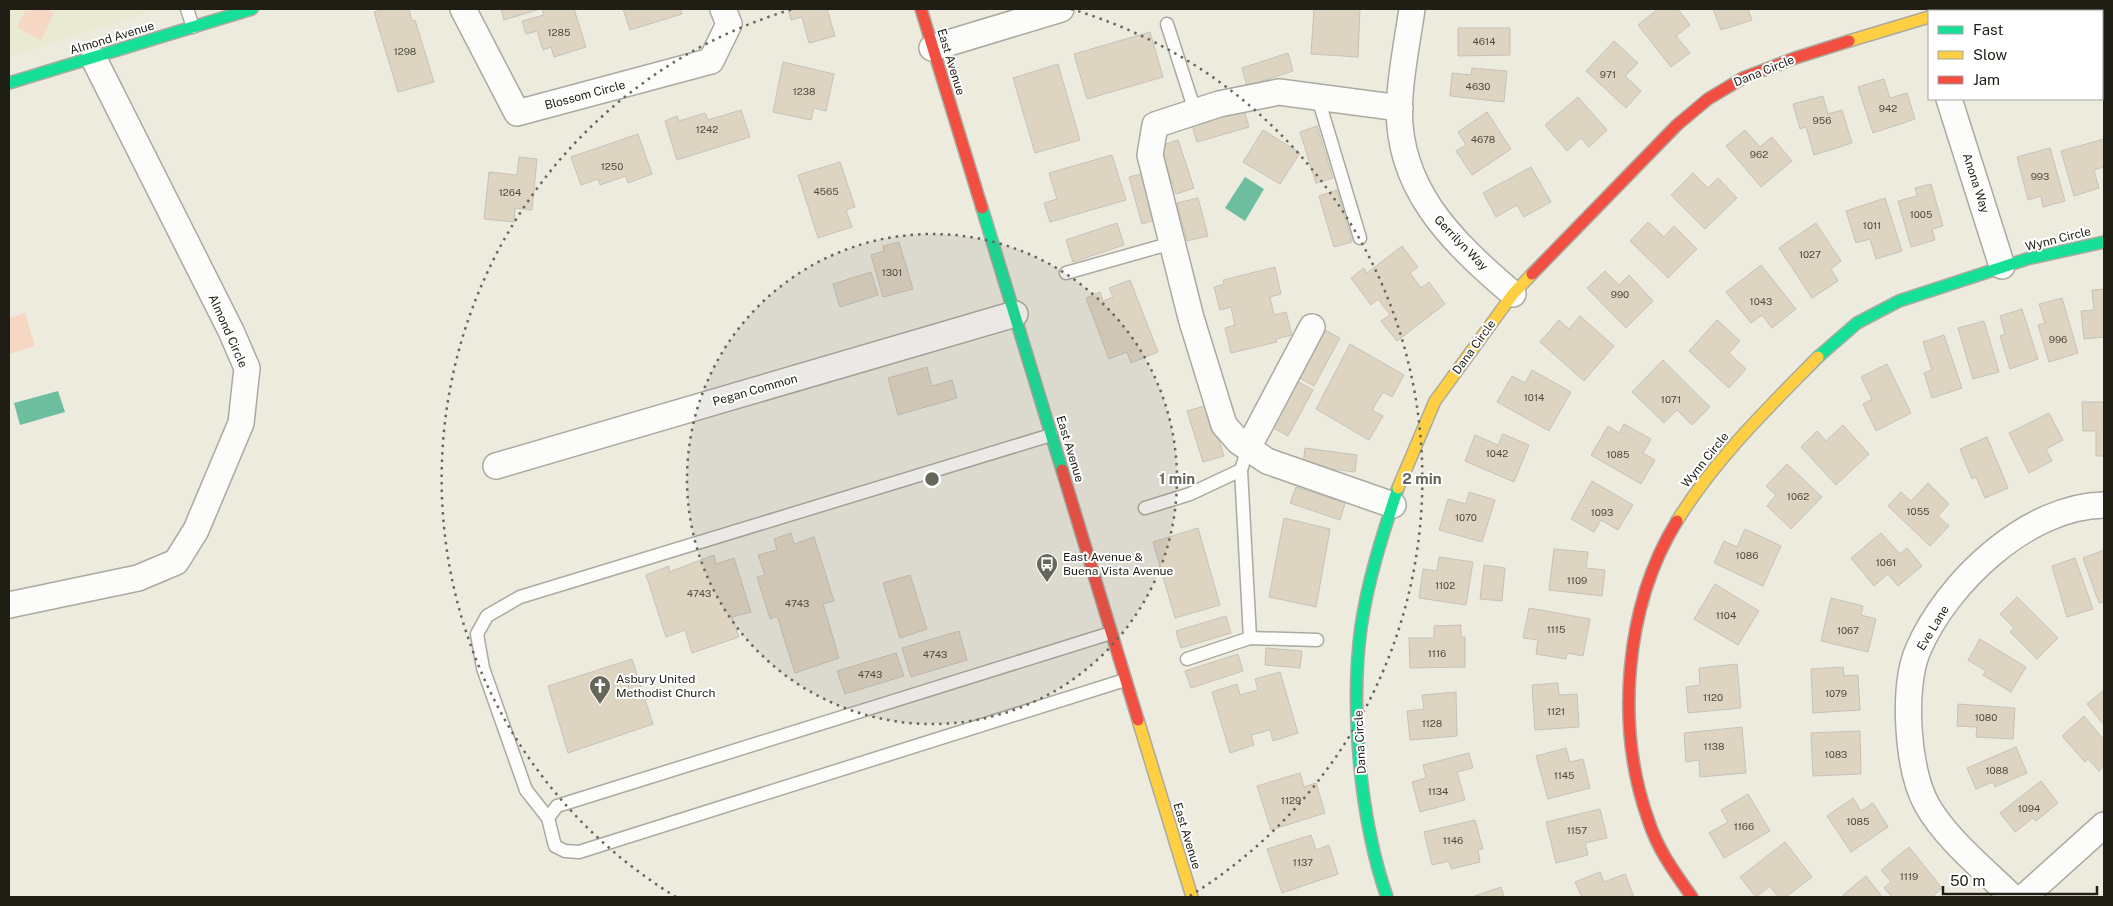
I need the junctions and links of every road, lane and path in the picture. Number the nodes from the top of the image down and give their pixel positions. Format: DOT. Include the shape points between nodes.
graph roads {
  1 [pos="188,9"];
  2 [pos="252,9"];
  3 [pos="463,9"];
  4 [pos="723,9"];
  5 [pos="921,9"];
  6 [pos="1061,9"];
  7 [pos="1412,9"];
  8 [pos="212,15"];
  9 [pos="1928,21"];
  10 [pos="1167,24"];
  11 [pos="193,27"];
  12 [pos="932,48"];
  13 [pos="94,59"];
  14 [pos="9,83"];
  15 [pos="1318,98"];
  16 [pos="1950,100"];
  17 [pos="1400,108"];
  18 [pos="1195,111"];
  19 [pos="1360,238"];
  20 [pos="2104,242"];
  21 [pos="1172,243"];
  22 [pos="2002,266"];
  23 [pos="1066,273"];
  24 [pos="1514,294"];
  25 [pos="1015,314"];
  26 [pos="1312,327"];
  27 [pos="1052,435"];
  28 [pos="1244,459"];
  29 [pos="496,466"];
  30 [pos="1393,505"];
  31 [pos="2104,505"];
  32 [pos="1145,508"];
  33 [pos="9,605"];
  34 [pos="1111,633"];
  35 [pos="1250,638"];
  36 [pos="1317,640"];
  37 [pos="1187,658"];
  38 [pos="1125,680"];
  39 [pos="548,818"];
  40 [pos="2104,825"];
  41 [pos="1192,897"];
  42 [pos="1387,897"];
  43 [pos="1692,897"];
  44 [pos="2012,897"];
  45 [pos="2024,897"];
  1 -- 11 [label="lane"];
  2 -- 8 [label="street, Almond Avenue"];
  3 -- 4 [label="street, Blossom Circle" via="517,113 711,61 729,24"];
  5 -- 12 [label="street, East Avenue"];
  6 -- 12 [label="street"];
  7 -- 17 [label="street, Gerrilyn Way"];
  8 -- 11 [label="street, Almond Avenue"];
  9 -- 24 [label="street, Dana Circle" via="1751,74 1708,99 1677,125"];
  10 -- 18 [label="lane"];
  11 -- 13 [label="street, Almond Avenue"];
  12 -- 25 [label="street, East Avenue"];
  13 -- 14 [label="street, Almond Avenue"];
  13 -- 33 [label="street, Almond Circle" via="247,368 241,423 196,530 176,562 138,578"];
  15 -- 17 [label="street"];
  15 -- 18 [label="street" via="1279,92"];
  15 -- 19 [label="lane"];
  16 -- 22 [label="street, Anona Way"];
  17 -- 24 [label="street, Gerrilyn Way" via="1402,139 1413,181 1433,215 1472,259"];
  18 -- 21 [label="street" via="1155,125 1150,155"];
  20 -- 22 [label="street, Wynn Circle"];
  21 -- 23 [label="lane"];
  21 -- 28 [label="street" via="1224,425 1239,442"];
  22 -- 43 [label="street, Wynn Circle" via="1906,298 1869,316 1835,341 1719,460 1687,504 1660,552 1638,616 1630,676 1632,746 1644,809 1662,852"];
  24 -- 30 [label="street, Dana Circle" via="1435,402"];
  25 -- 27 [label="street, East Avenue"];
  25 -- 29 [label="street, Pegan Common"];
  26 -- 28 [label="street"];
  27 -- 34 [label="street, East Avenue"];
  27 -- 39 [label="lane" via="520,597 487,616 478,634 483,668 526,790"];
  28 -- 30 [label="street" via="1267,461"];
  28 -- 32 [label="lane" via="1190,494"];
  28 -- 35 [label="lane"];
  30 -- 42 [label="street, Dana Circle" via="1378,547 1361,628 1358,710 1363,789 1376,865"];
  31 -- 44 [label="street, Eve Lane" via="2067,511 2034,524 1996,551 1967,577 1934,620 1918,651 1908,708 1916,776 1927,805 1947,831"];
  34 -- 38 [label="street, East Avenue"];
  34 -- 39 [label="lane" via="557,806"];
  35 -- 36 [label="lane"];
  35 -- 37 [label="lane"];
  38 -- 39 [label="lane" via="579,852 555,846"];
  38 -- 41 [label="street, East Avenue"];
  40 -- 45 [label="street"];
}
